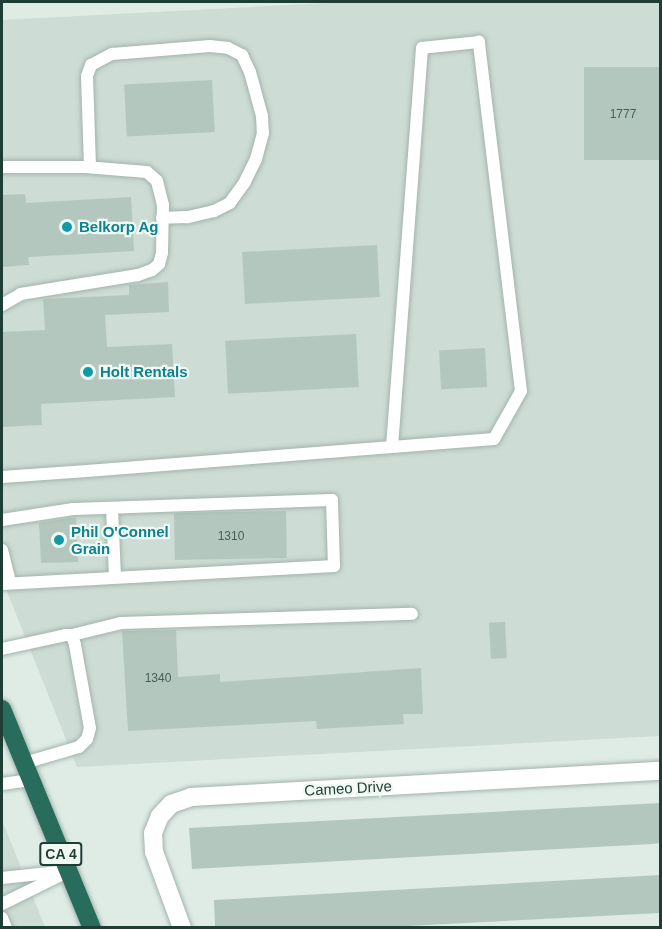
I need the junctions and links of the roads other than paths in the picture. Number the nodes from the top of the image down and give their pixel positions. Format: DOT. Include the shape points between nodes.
graph roads {
  1 [pos="2,167"];
  2 [pos="90,167"];
  3 [pos="162,218"];
  4 [pos="2,305"];
  5 [pos="392,447"];
  6 [pos="2,477"];
  7 [pos="112,508"];
  8 [pos="2,520"];
  9 [pos="2,550"];
  10 [pos="115,577"];
  11 [pos="6,584"];
  12 [pos="412,614"];
  13 [pos="72,635"];
  14 [pos="2,649"];
  15 [pos="2,709"];
  16 [pos="27,771"];
  17 [pos="660,771"];
  18 [pos="2,784"];
  19 [pos="69,871"];
  20 [pos="2,878"];
  21 [pos="2,904"];
  22 [pos="2,918"];
  23 [pos="6,927"];
  24 [pos="92,927"];
  25 [pos="182,927"];
  1 -- 2 [label="lane"];
  2 -- 3 [label="lane" via="147,172 157,181"];
  2 -- 3 [label="lane" via="87,76 92,65 112,54 210,46 242,55 259,105 263,133 245,182 230,203 214,211"];
  3 -- 4 [label="lane" via="162,253 152,270 21,294"];
  5 -- 5 [label="lane" via="494,440 521,391 479,42 422,48"];
  5 -- 6 [label="lane"];
  7 -- 8 [label="lane" via="73,509"];
  7 -- 10 [label="lane"];
  7 -- 10 [label="lane" via="332,500 334,566"];
  9 -- 11 [label="lane"];
  10 -- 11 [label="lane"];
  12 -- 13 [label="lane" via="121,622"];
  13 -- 14 [label="lane"];
  13 -- 16 [label="lane" via="90,728 87,739 79,747"];
  15 -- 16 [label="highway, CA 4"];
  16 -- 18 [label="lane"];
  16 -- 19 [label="highway, CA 4"];
  17 -- 25 [label="street, Cameo Drive" via="191,796 171,804 153,832 154,852"];
  19 -- 20 [label="lane"];
  19 -- 21 [label="lane"];
  19 -- 24 [label="highway, CA 4"];
  22 -- 23 [label="lane"];
}
